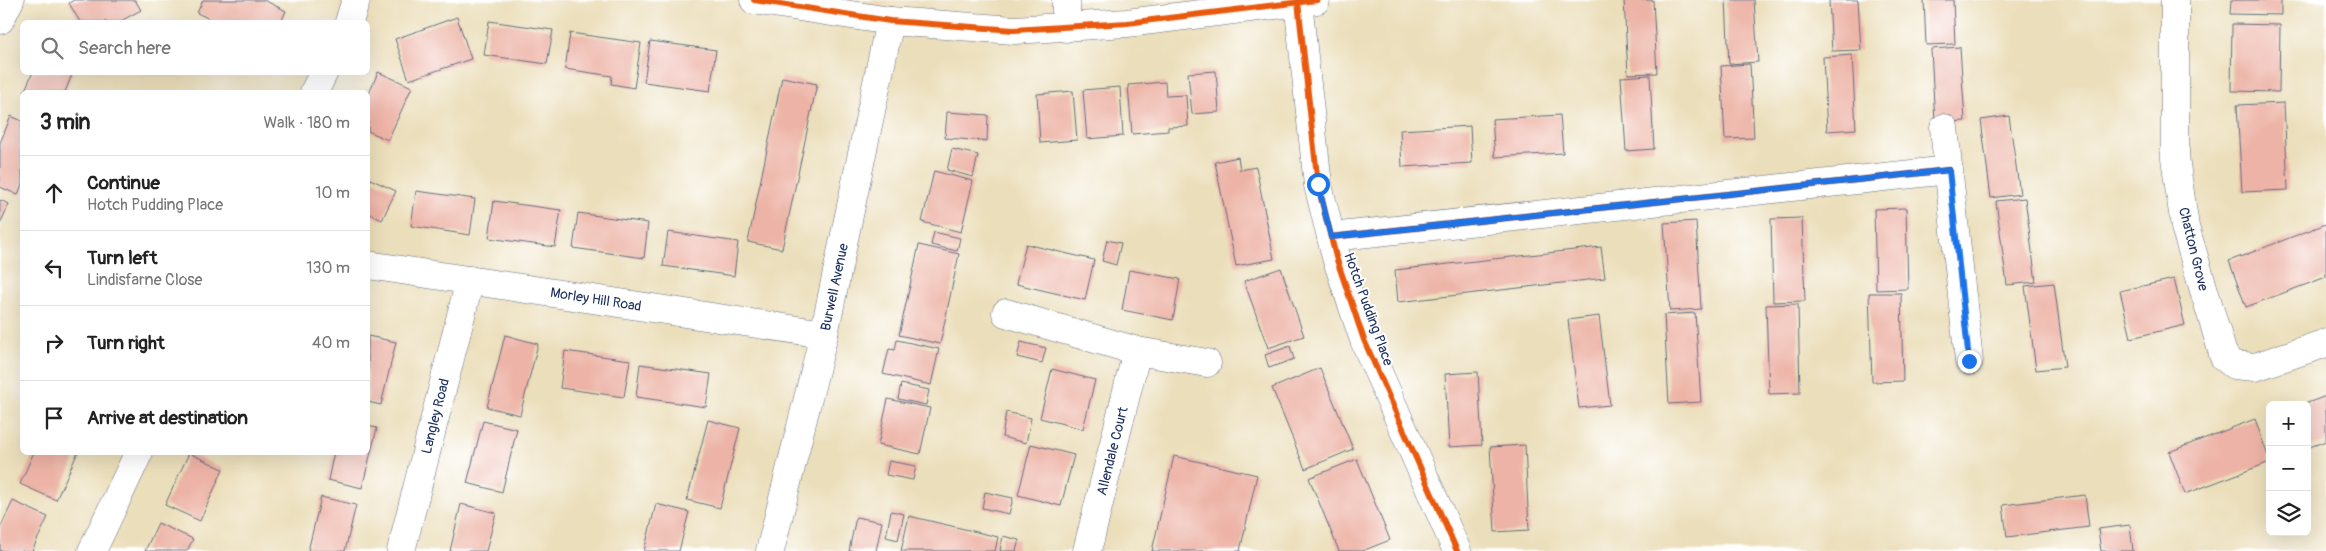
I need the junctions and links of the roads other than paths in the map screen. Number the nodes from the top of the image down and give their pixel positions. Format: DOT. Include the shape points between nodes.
graph roads {
  1 [pos="10,0"];
  2 [pos="356,0"];
  3 [pos="754,0"];
  4 [pos="1066,0"];
  5 [pos="2175,0"];
  6 [pos="1308,1"];
  7 [pos="0,20"];
  8 [pos="350,20"];
  9 [pos="890,20"];
  10 [pos="1066,28"];
  11 [pos="322,75"];
  12 [pos="315,90"];
  13 [pos="1944,128"];
  14 [pos="1949,170"];
  15 [pos="1331,237"];
  16 [pos="370,265"];
  17 [pos="470,280"];
  18 [pos="1006,313"];
  19 [pos="824,334"];
  20 [pos="2326,343"];
  21 [pos="1137,351"];
  22 [pos="1969,361"];
  23 [pos="1207,363"];
  24 [pos="138,455"];
  25 [pos="92,551"];
  26 [pos="401,551"];
  27 [pos="770,551"];
  28 [pos="1087,551"];
  29 [pos="1457,551"];
  1 -- 7 [label="street"];
  2 -- 8 [label="street"];
  3 -- 9 [label="street"];
  4 -- 10 [label="street"];
  5 -- 20 [label="street, Chatton Grove" via="2175,158 2185,227 2224,357 2234,365 2255,367"];
  6 -- 10 [label="street"];
  6 -- 15 [label="street, Hotch Pudding Place" via="1318,184"];
  9 -- 10 [label="street" via="1014,30"];
  9 -- 19 [label="street, Burwell Avenue"];
  11 -- 12 [label="street"];
  13 -- 14 [label="street"];
  14 -- 15 [label="street"];
  14 -- 22 [label="street"];
  15 -- 29 [label="street, Hotch Pudding Place" via="1364,340"];
  16 -- 17 [label="street, Morley Hill Road"];
  17 -- 19 [label="street, Morley Hill Road"];
  17 -- 26 [label="street, Langley Road"];
  18 -- 21 [label="street"];
  19 -- 27 [label="street, Burwell Avenue"];
  21 -- 23 [label="street"];
  21 -- 28 [label="street, Allendale Court"];
  24 -- 25 [label="street"];
}
